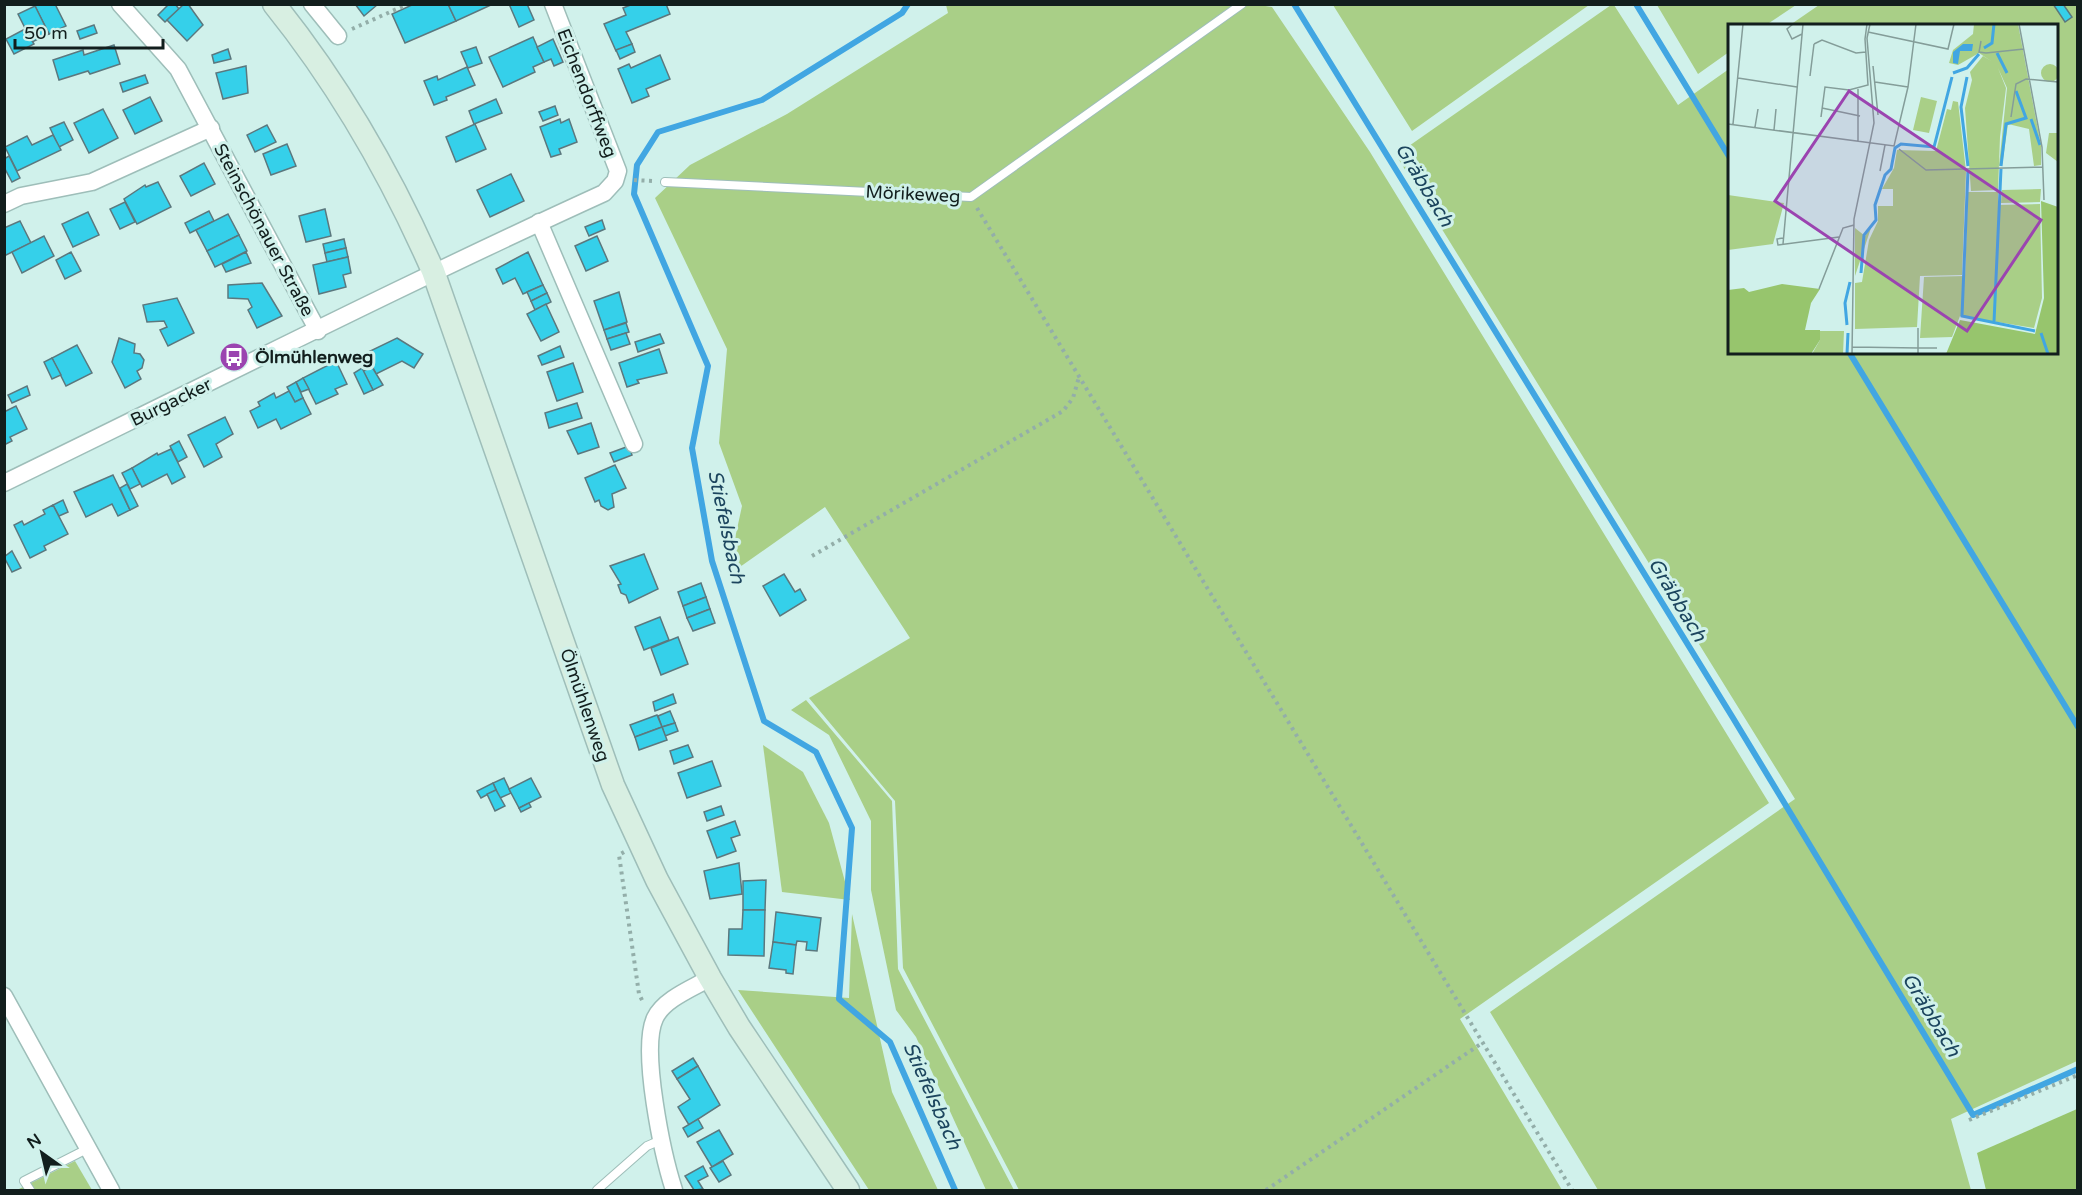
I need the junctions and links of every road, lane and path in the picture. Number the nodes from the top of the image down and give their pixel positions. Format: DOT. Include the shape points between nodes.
graph roads {
  1 [pos="120,4"];
  2 [pos="274,4"];
  3 [pos="312,4"];
  4 [pos="408,4"];
  5 [pos="553,4"];
  6 [pos="1242,4"];
  7 [pos="338,36"];
  8 [pos="211,128"];
  9 [pos="623,180"];
  10 [pos="665,182"];
  11 [pos="971,197"];
  12 [pos="4,204"];
  13 [pos="539,222"];
  14 [pos="433,271"];
  15 [pos="318,331"];
  16 [pos="1079,376"];
  17 [pos="634,444"];
  18 [pos="4,483"];
  19 [pos="812,556"];
  20 [pos="639,842"];
  21 [pos="710,978"];
  22 [pos="4,996"];
  23 [pos="656,1016"];
  24 [pos="1482,1043"];
  25 [pos="2078,1075"];
  26 [pos="1969,1120"];
  27 [pos="662,1140"];
  28 [pos="88,1148"];
  29 [pos="30,1191"];
  30 [pos="111,1191"];
  31 [pos="597,1191"];
  32 [pos="674,1191"];
  33 [pos="848,1191"];
  34 [pos="1266,1191"];
  35 [pos="1572,1191"];
  1 -- 8 [label="street, Steinschönauer Straße" via="178,69"];
  2 -- 14 [label="main road, Ölmühlenweg" via="316,56 357,122 396,191"];
  3 -- 7 [label="street"];
  4 -- 7 [label="path"];
  5 -- 9 [label="street, Eichendorffweg"];
  6 -- 11 [label="lane, Mörikeweg"];
  8 -- 12 [label="street, Steinschönauer Straße" via="92,182 21,196"];
  8 -- 15 [label="street, Steinschönauer Straße"];
  9 -- 10 [label="path"];
  9 -- 13 [label="street" via="604,193"];
  10 -- 11 [label="lane, Mörikeweg"];
  11 -- 16 [label="path"];
  13 -- 14 [label="street"];
  13 -- 17 [label="street"];
  14 -- 15 [label="street, Burgacker"];
  14 -- 20 [label="main road, Ölmühlenweg" via="613,785"];
  15 -- 18 [label="street, Burgacker"];
  16 -- 19 [label="path" via="1073,398 1063,411"];
  16 -- 24 [label="path"];
  20 -- 21 [label="main road, Ölmühlenweg"];
  20 -- 23 [label="path" via="619,855 639,994 646,1008"];
  21 -- 23 [label="street" via="675,998"];
  21 -- 33 [label="main road, Ölmühlenweg"];
  22 -- 28 [label="street"];
  23 -- 27 [label="street" via="650,1053"];
  24 -- 34 [label="path"];
  24 -- 35 [label="path"];
  25 -- 26 [label="path"];
  27 -- 31 [label="lane" via="647,1146"];
  27 -- 32 [label="street"];
  28 -- 29 [label="lane" via="24,1181"];
  28 -- 30 [label="street"];
}
